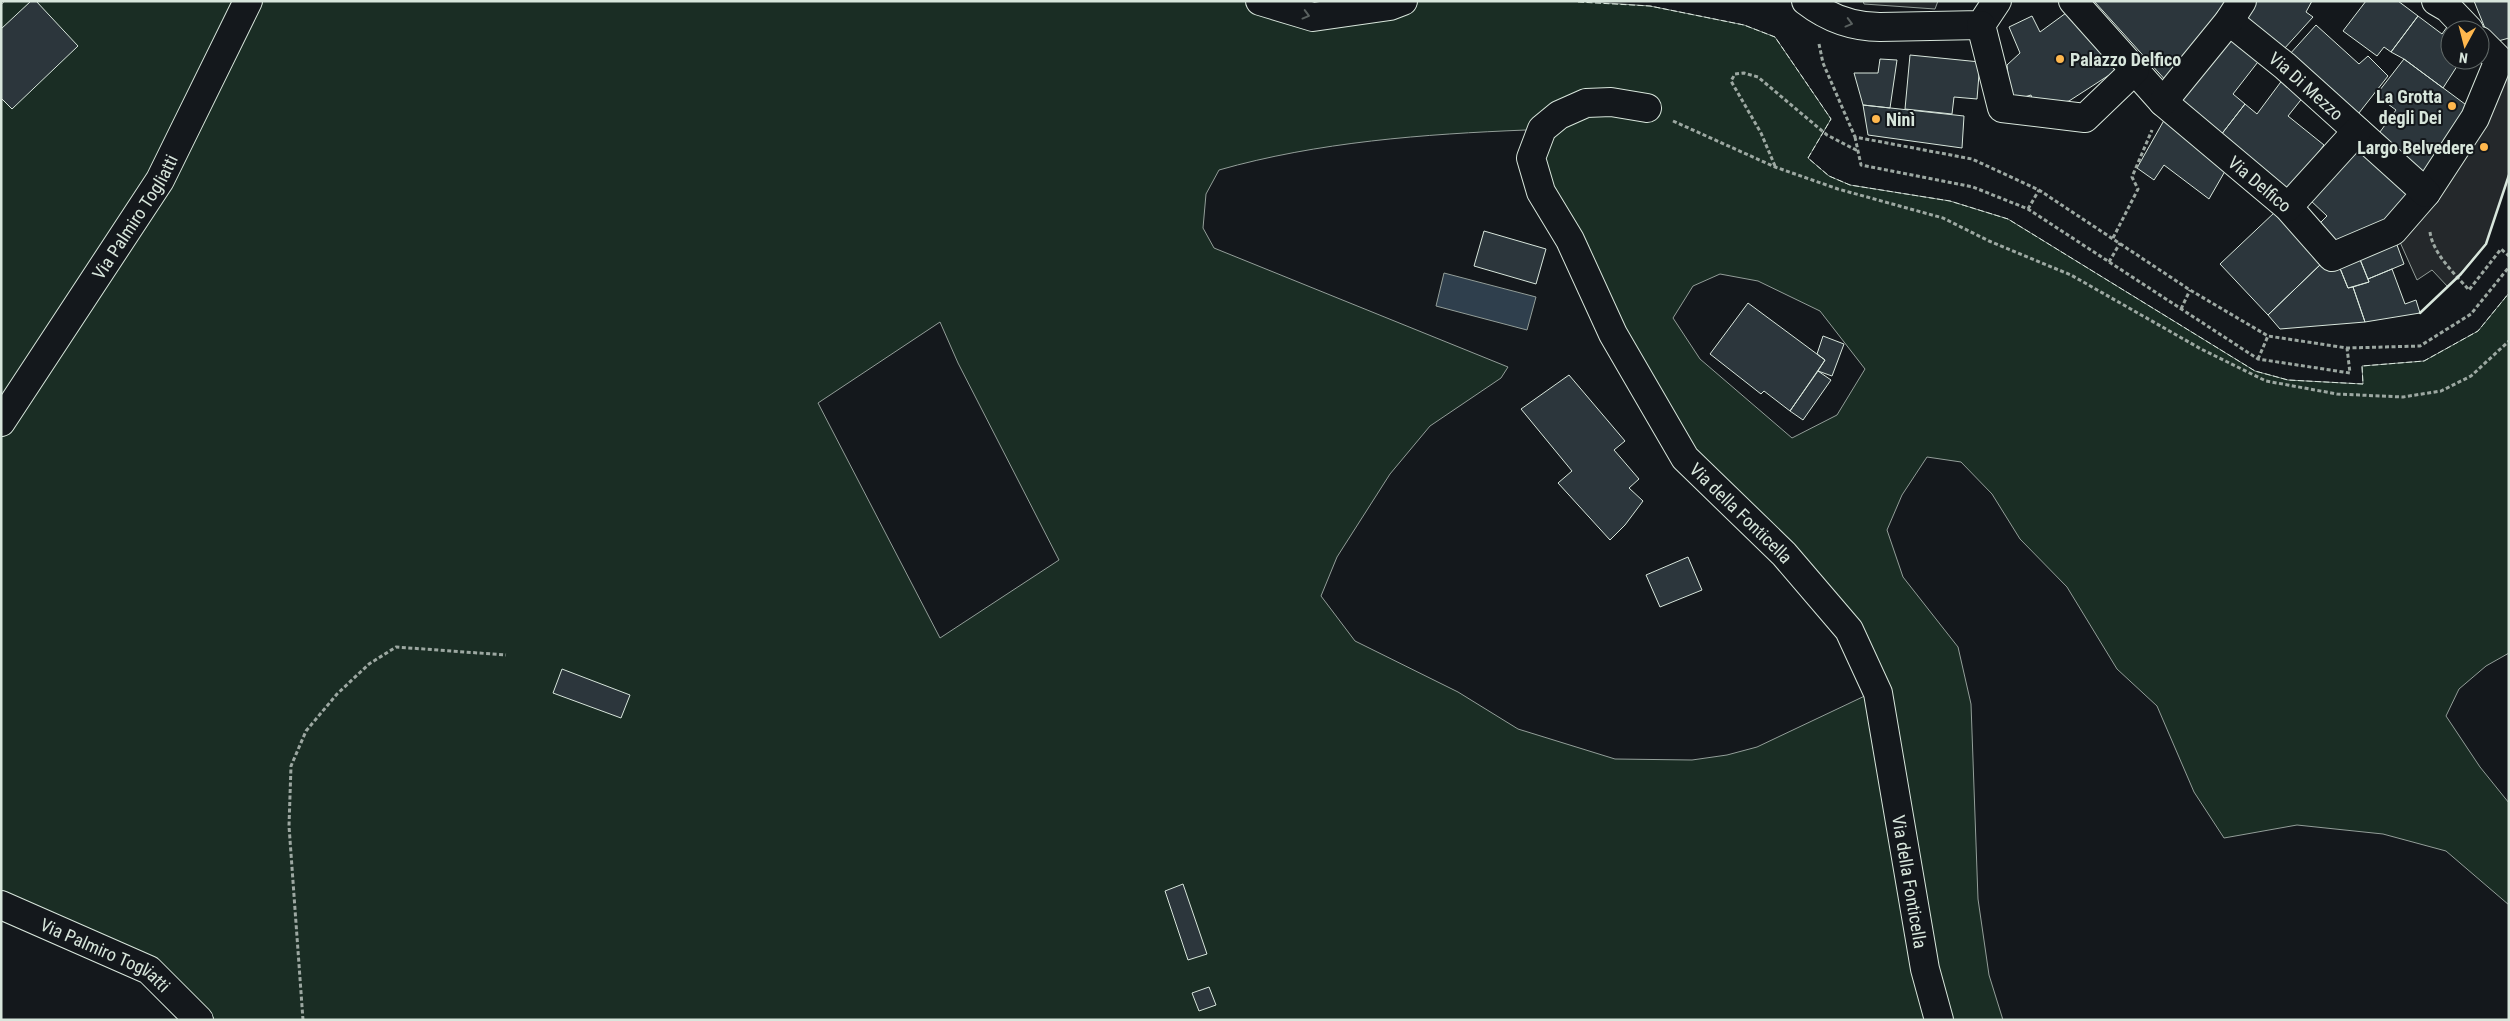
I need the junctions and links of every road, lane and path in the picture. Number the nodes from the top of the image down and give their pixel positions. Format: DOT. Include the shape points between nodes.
graph roads {
  1 [pos="248,1"];
  2 [pos="1260,1"];
  3 [pos="1403,1"];
  4 [pos="1997,1"];
  5 [pos="2073,1"];
  6 [pos="1809,4"];
  7 [pos="2442,5"];
  8 [pos="2236,11"];
  9 [pos="2458,20"];
  10 [pos="1981,25"];
  11 [pos="2490,52"];
  12 [pos="2136,70"];
  13 [pos="2163,102"];
  14 [pos="1647,108"];
  15 [pos="2357,131"];
  16 [pos="1855,137"];
  17 [pos="1858,151"];
  18 [pos="1776,167"];
  19 [pos="2039,190"];
  20 [pos="2426,193"];
  21 [pos="2288,207"];
  22 [pos="2028,209"];
  23 [pos="2113,238"];
  24 [pos="2120,243"];
  25 [pos="2509,256"];
  26 [pos="2109,262"];
  27 [pos="2509,267"];
  28 [pos="2190,290"];
  29 [pos="2181,309"];
  30 [pos="2268,336"];
  31 [pos="2509,341"];
  32 [pos="2347,348"];
  33 [pos="2258,359"];
  34 [pos="1,422"];
  35 [pos="506,655"];
  36 [pos="1,905"];
  37 [pos="199,1020"];
  38 [pos="303,1020"];
  39 [pos="1939,1020"];
  1 -- 34 [label="street, Via Palmiro Togliatti" via="160,180"];
  2 -- 3 [label="street, one-way" via="1313,18 1390,6"];
  4 -- 10 [label="street"];
  5 -- 12 [label="street, Via Delfico"];
  6 -- 10 [label="street, one-way" via="1837,20 1865,27"];
  6 -- 16 [label="path" via="1823,62"];
  7 -- 9 [label="street"];
  8 -- 13 [label="street, Via Di Mezzo"];
  8 -- 15 [label="street, Via Di Mezzo" via="2285,66"];
  10 -- 12 [label="street" via="2002,108 2085,118"];
  11 -- 20 [label="street" via="2498,60 2475,118"];
  12 -- 13 [label="street, Via Delfico"];
  13 -- 21 [label="street, Via Delfico"];
  13 -- 23 [label="path" via="2132,177 2138,189"];
  14 -- 18 [label="path"];
  14 -- 39 [label="street, Via della Fonticella" via="1611,102 1586,103 1559,115 1542,129 1531,158 1541,192 1570,240 1613,334 1685,458 1784,554 1849,630 1878,693 1925,969"];
  15 -- 20 [label="street, Via Di Mezzo"];
  15 -- 21 [label="street"];
  16 -- 17 [label="path"];
  16 -- 19 [label="path" via="1972,159"];
  17 -- 18 [label="path" via="1827,135 1758,77 1735,74 1732,81"];
  17 -- 22 [label="path" via="1861,165 1973,187"];
  18 -- 31 [label="path" via="1838,189 1943,218 2071,275 2266,382 2337,394 2403,397 2441,391 2471,376"];
  19 -- 22 [label="path"];
  19 -- 23 [label="path"];
  20 -- 21 [label="street, Via Delfico" via="2393,231 2332,257"];
  20 -- 25 [label="path" via="2431,241 2469,290 2501,250"];
  22 -- 26 [label="path"];
  23 -- 24 [label="path"];
  24 -- 26 [label="path"];
  24 -- 28 [label="path"];
  26 -- 29 [label="path"];
  27 -- 32 [label="path" via="2471,314 2420,346"];
  28 -- 29 [label="path"];
  28 -- 30 [label="path"];
  29 -- 33 [label="path"];
  30 -- 32 [label="path"];
  30 -- 33 [label="path"];
  32 -- 33 [label="path" via="2350,373"];
  35 -- 38 [label="path" via="396,647 362,670 306,731 291,766 289,826"];
  36 -- 37 [label="street, Via Palmiro Togliatti" via="149,970"];
}
